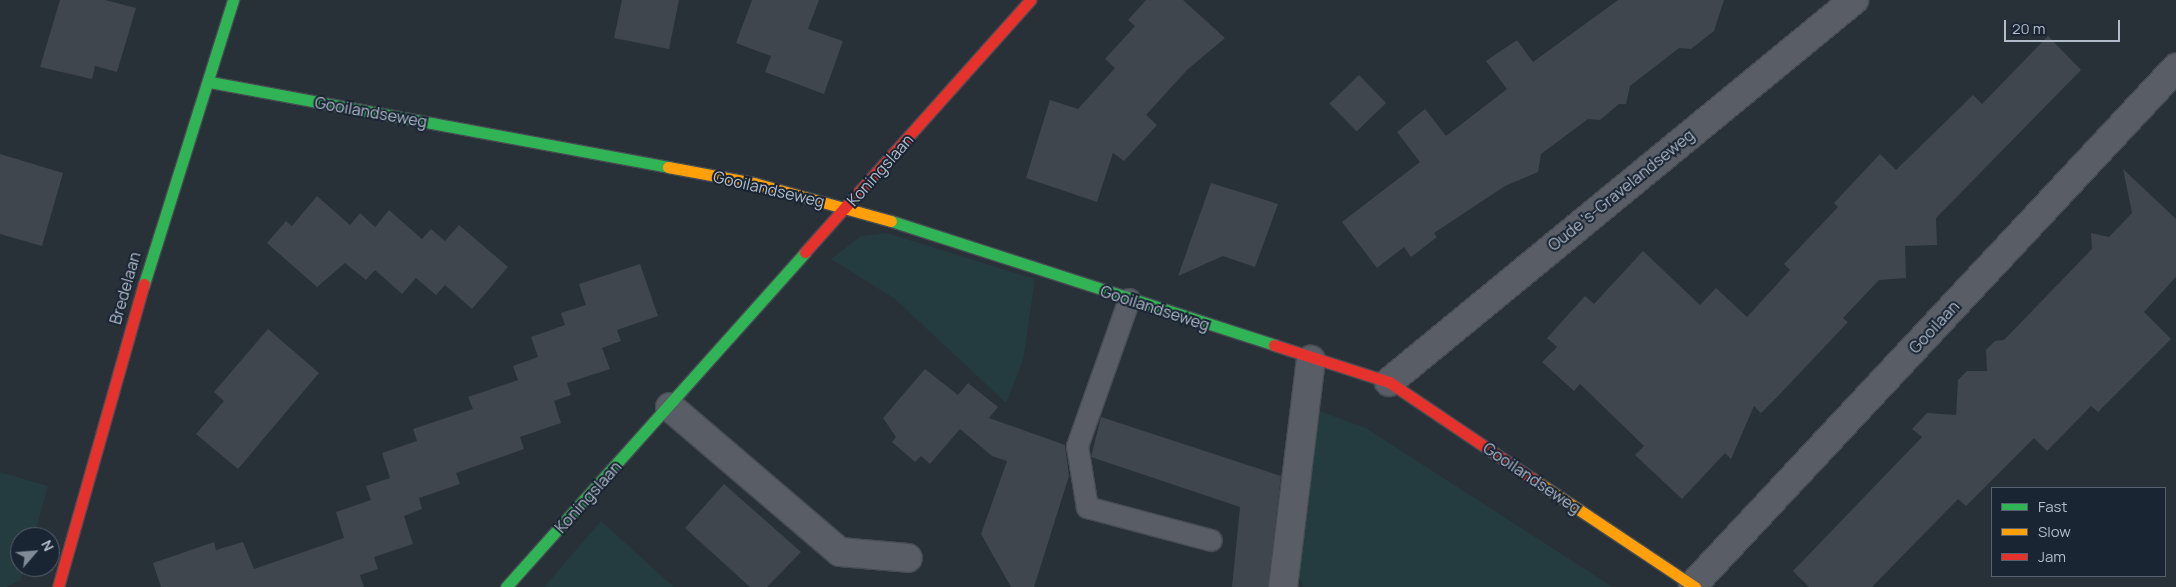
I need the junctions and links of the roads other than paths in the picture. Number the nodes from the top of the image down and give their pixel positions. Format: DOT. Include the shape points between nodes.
graph roads {
  1 [pos="233,0"];
  2 [pos="1030,0"];
  3 [pos="1854,0"];
  4 [pos="2176,68"];
  5 [pos="210,82"];
  6 [pos="846,207"];
  7 [pos="1129,299"];
  8 [pos="1311,360"];
  9 [pos="1389,382"];
  10 [pos="670,407"];
  11 [pos="1211,540"];
  12 [pos="908,558"];
  13 [pos="1693,586"];
  14 [pos="58,587"];
  15 [pos="506,587"];
  16 [pos="1283,587"];
  1 -- 5 [label="street, Bredelaan"];
  2 -- 6 [label="street, Koningslaan"];
  3 -- 9 [label="street, Oude 's-Gravelandseweg"];
  4 -- 13 [label="street, Gooilaan"];
  5 -- 6 [label="street, Gooilandseweg" via="754,183"];
  5 -- 14 [label="street, Bredelaan" via="164,212"];
  6 -- 7 [label="street, Gooilandseweg"];
  6 -- 10 [label="street, Koningslaan"];
  7 -- 8 [label="street, Gooilandseweg"];
  7 -- 11 [label="lane" via="1077,446 1087,506"];
  8 -- 9 [label="street, Gooilandseweg"];
  8 -- 16 [label="street"];
  9 -- 13 [label="street, Gooilandseweg"];
  10 -- 12 [label="street" via="840,552"];
  10 -- 15 [label="street, Koningslaan"];
}
